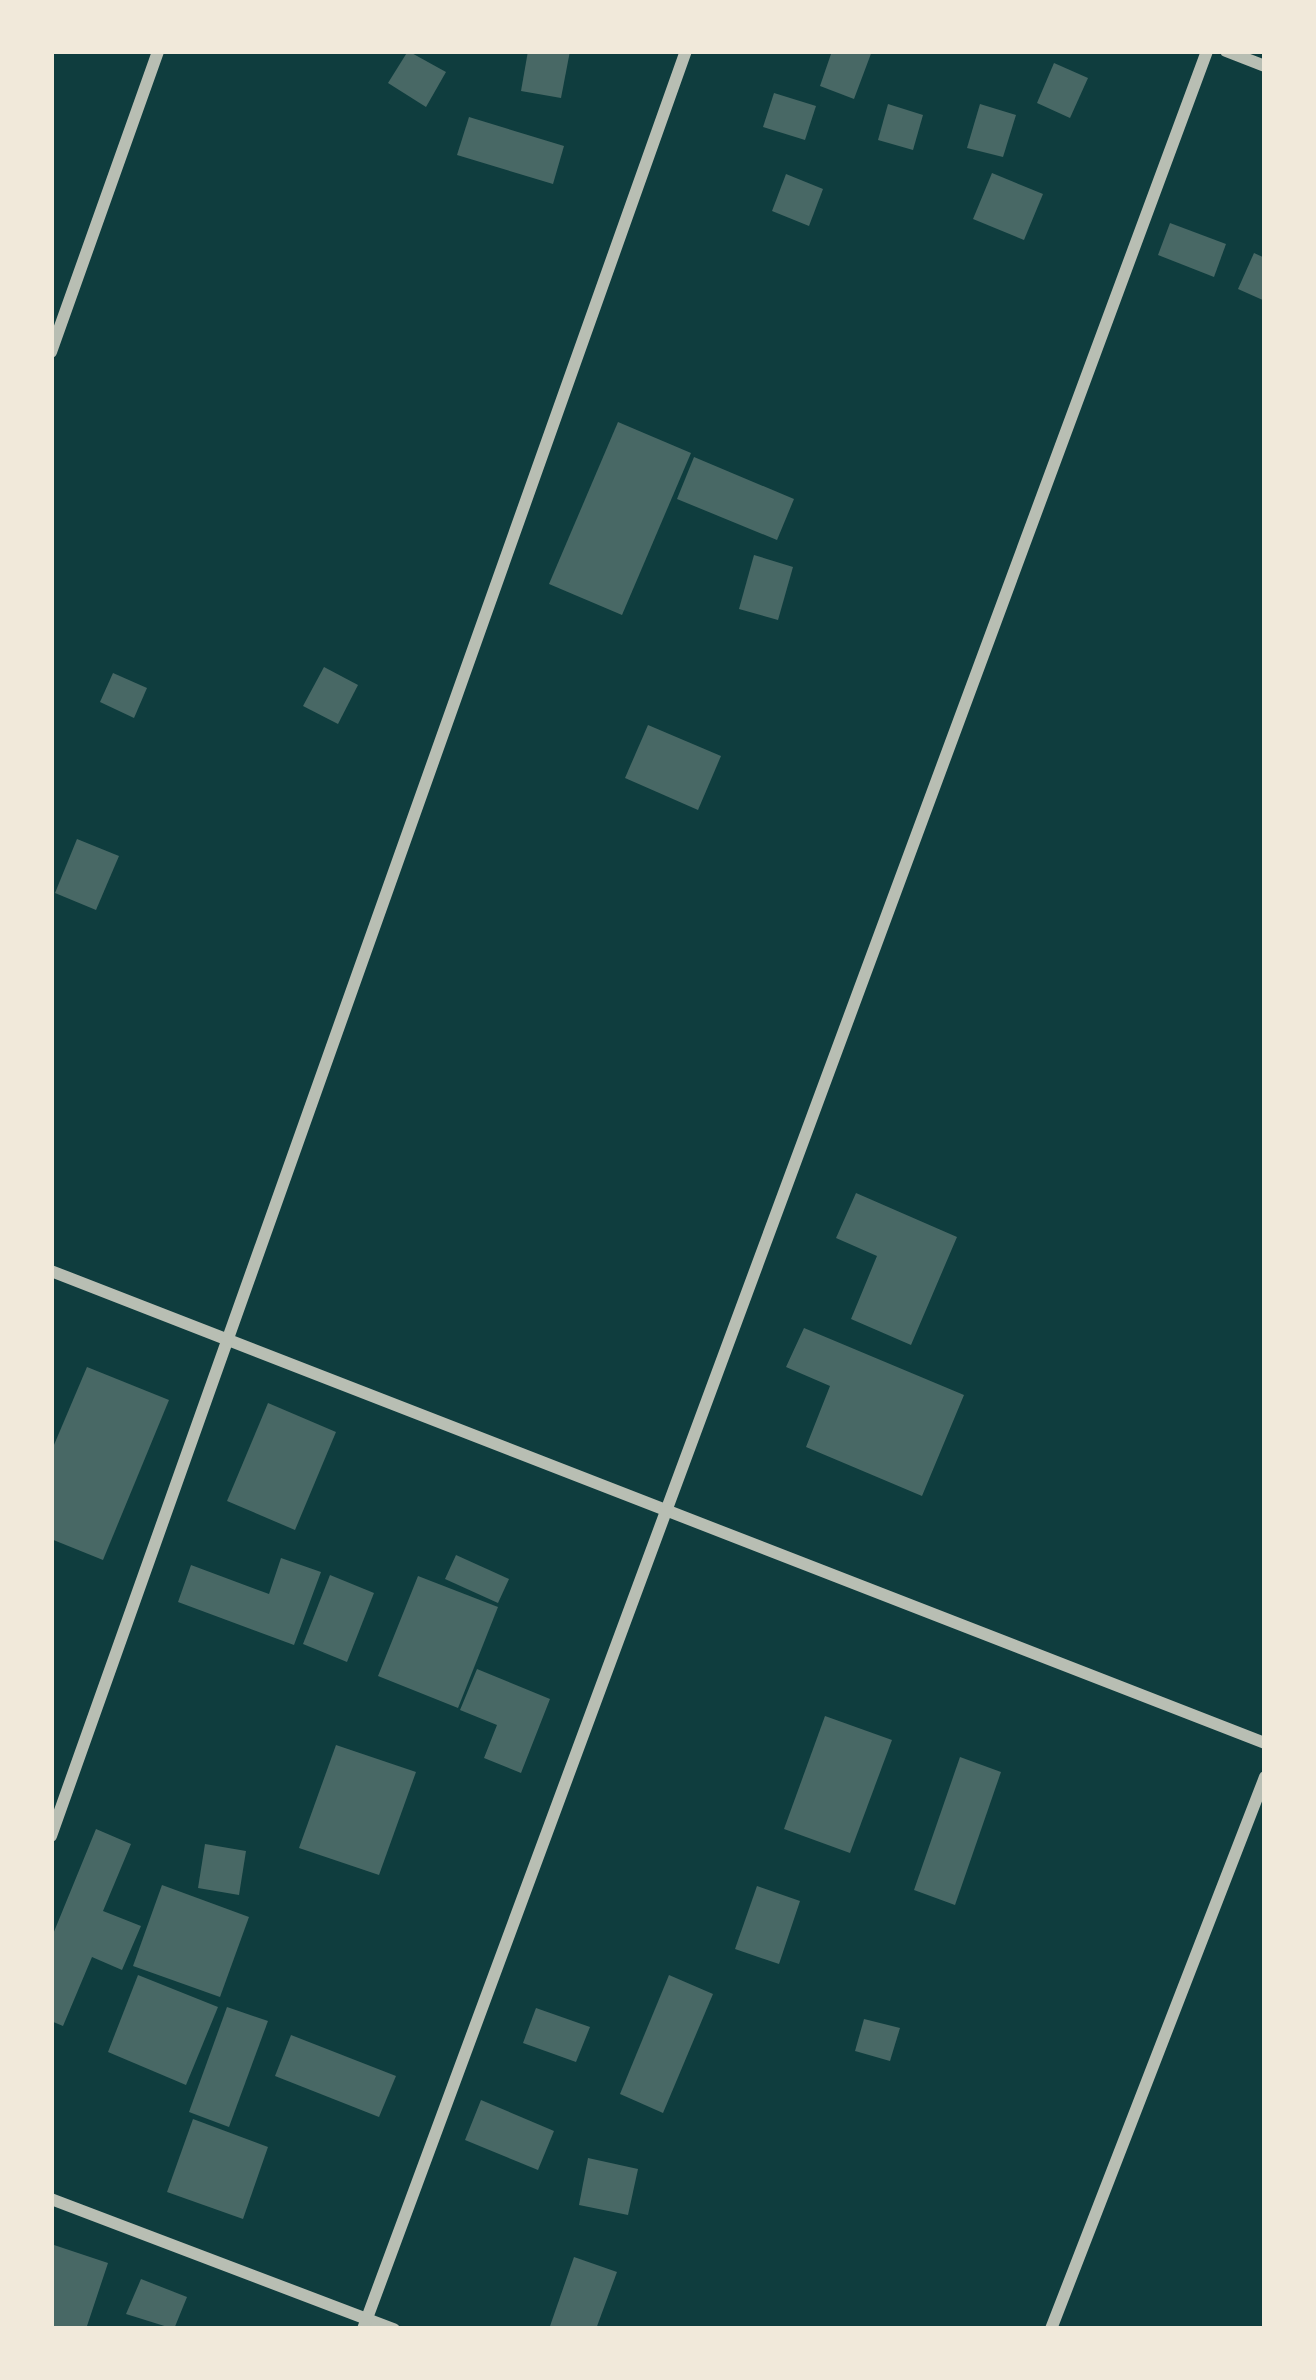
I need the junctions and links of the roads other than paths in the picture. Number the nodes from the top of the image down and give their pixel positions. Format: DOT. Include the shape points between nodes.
graph roads {
  1 [pos="158,51"];
  2 [pos="686,51"];
  3 [pos="1207,51"];
  4 [pos="1226,51"];
  5 [pos="1265,66"];
  6 [pos="51,352"];
  7 [pos="51,1271"];
  8 [pos="228,1340"];
  9 [pos="666,1510"];
  10 [pos="1265,1743"];
  11 [pos="1265,1777"];
  12 [pos="51,1836"];
  13 [pos="51,2199"];
  14 [pos="365,2324"];
  15 [pos="394,2329"];
  16 [pos="1051,2329"];
  1 -- 6 [label="street"];
  2 -- 8 [label="street"];
  3 -- 9 [label="street"];
  4 -- 5 [label="street"];
  7 -- 8 [label="street"];
  8 -- 9 [label="street"];
  8 -- 12 [label="street"];
  9 -- 10 [label="street"];
  9 -- 14 [label="street"];
  11 -- 16 [label="street"];
  13 -- 14 [label="street"];
  14 -- 15 [label="street"];
}
